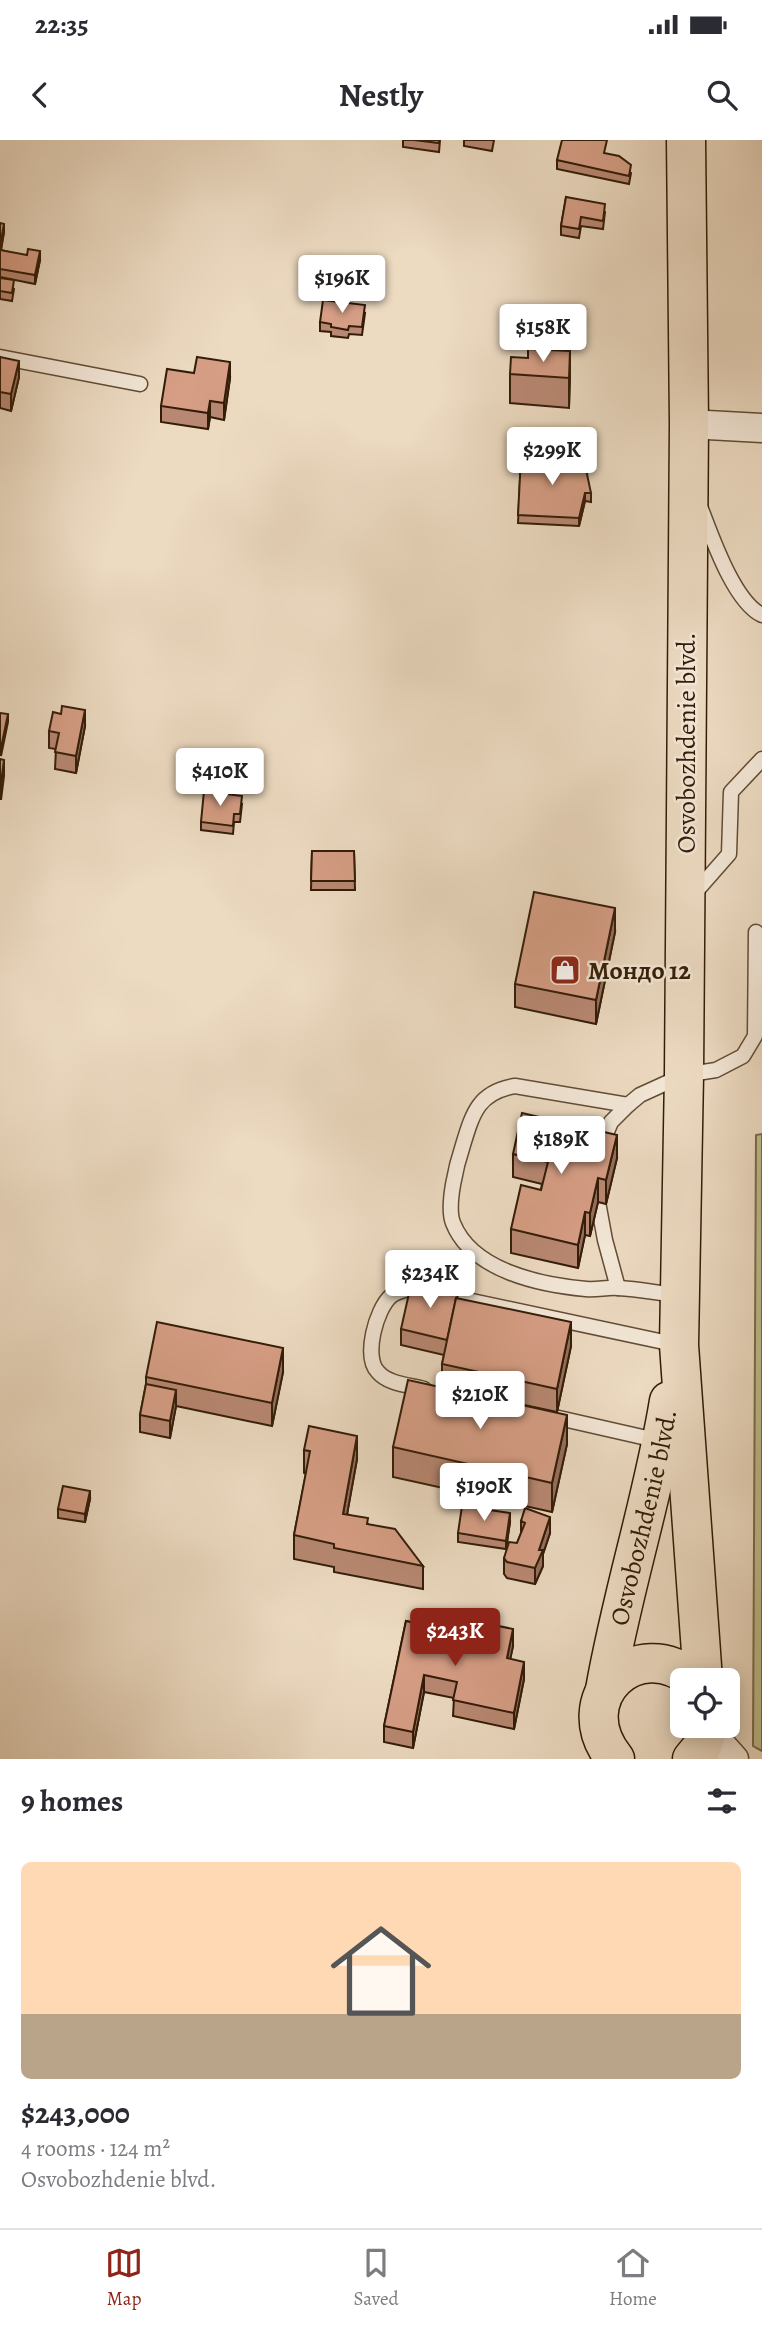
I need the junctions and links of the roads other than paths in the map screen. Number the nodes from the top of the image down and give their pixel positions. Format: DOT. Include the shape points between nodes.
graph roads {
  1 [pos="686,140"];
  2 [pos="0,357"];
  3 [pos="140,384"];
  4 [pos="689,424"];
  5 [pos="762,428"];
  6 [pos="688,480"];
  7 [pos="762,615"];
  8 [pos="762,759"];
  9 [pos="685,904"];
  10 [pos="756,933"];
  11 [pos="684,1075"];
  12 [pos="628,1104"];
  13 [pos="601,1154"];
  14 [pos="598,1202"];
  15 [pos="618,1288"];
  16 [pos="679,1296"];
  17 [pos="679,1345"];
  18 [pos="433,1391"];
  19 [pos="541,1415"];
  20 [pos="663,1441"];
  21 [pos="677,1668"];
  22 [pos="702,1668"];
  23 [pos="606,1690"];
  24 [pos="607,1753"];
  1 -- 4 [label="main road, Osvobozhdenie blvd."];
  2 -- 3 [label="lane"];
  4 -- 5 [label="street"];
  4 -- 6 [label="main road, Osvobozhdenie blvd."];
  6 -- 7 [label="lane" via="729,577 754,612"];
  6 -- 9 [label="main road, Osvobozhdenie blvd."];
  8 -- 9 [label="lane" via="731,792 729,854"];
  9 -- 11 [label="main road, Osvobozhdenie blvd."];
  10 -- 11 [label="lane" via="755,1036 743,1056 716,1070"];
  11 -- 12 [label="lane"];
  11 -- 16 [label="main road, Osvobozhdenie blvd."];
  12 -- 13 [label="lane" via="611,1122"];
  12 -- 15 [label="lane" via="515,1086 498,1089 482,1100 472,1116 452,1185 452,1222 472,1252 541,1282"];
  14 -- 15 [label="lane"];
  15 -- 16 [label="lane"];
  16 -- 17 [label="main road, Osvobozhdenie blvd."];
  17 -- 18 [label="lane" via="411,1288 392,1294 379,1311 370,1358 378,1372 393,1382"];
  17 -- 20 [label="main road, Osvobozhdenie blvd."];
  17 -- 22 [label="main road, Osvobozhdenie blvd."];
  19 -- 20 [label="lane"];
  20 -- 23 [label="main road, Osvobozhdenie blvd." via="615,1633"];
  21 -- 23 [label="main road" via="656,1662 636,1665"];
  23 -- 24 [label="main road, Osvobozhdenie blvd." via="598,1724"];
}
